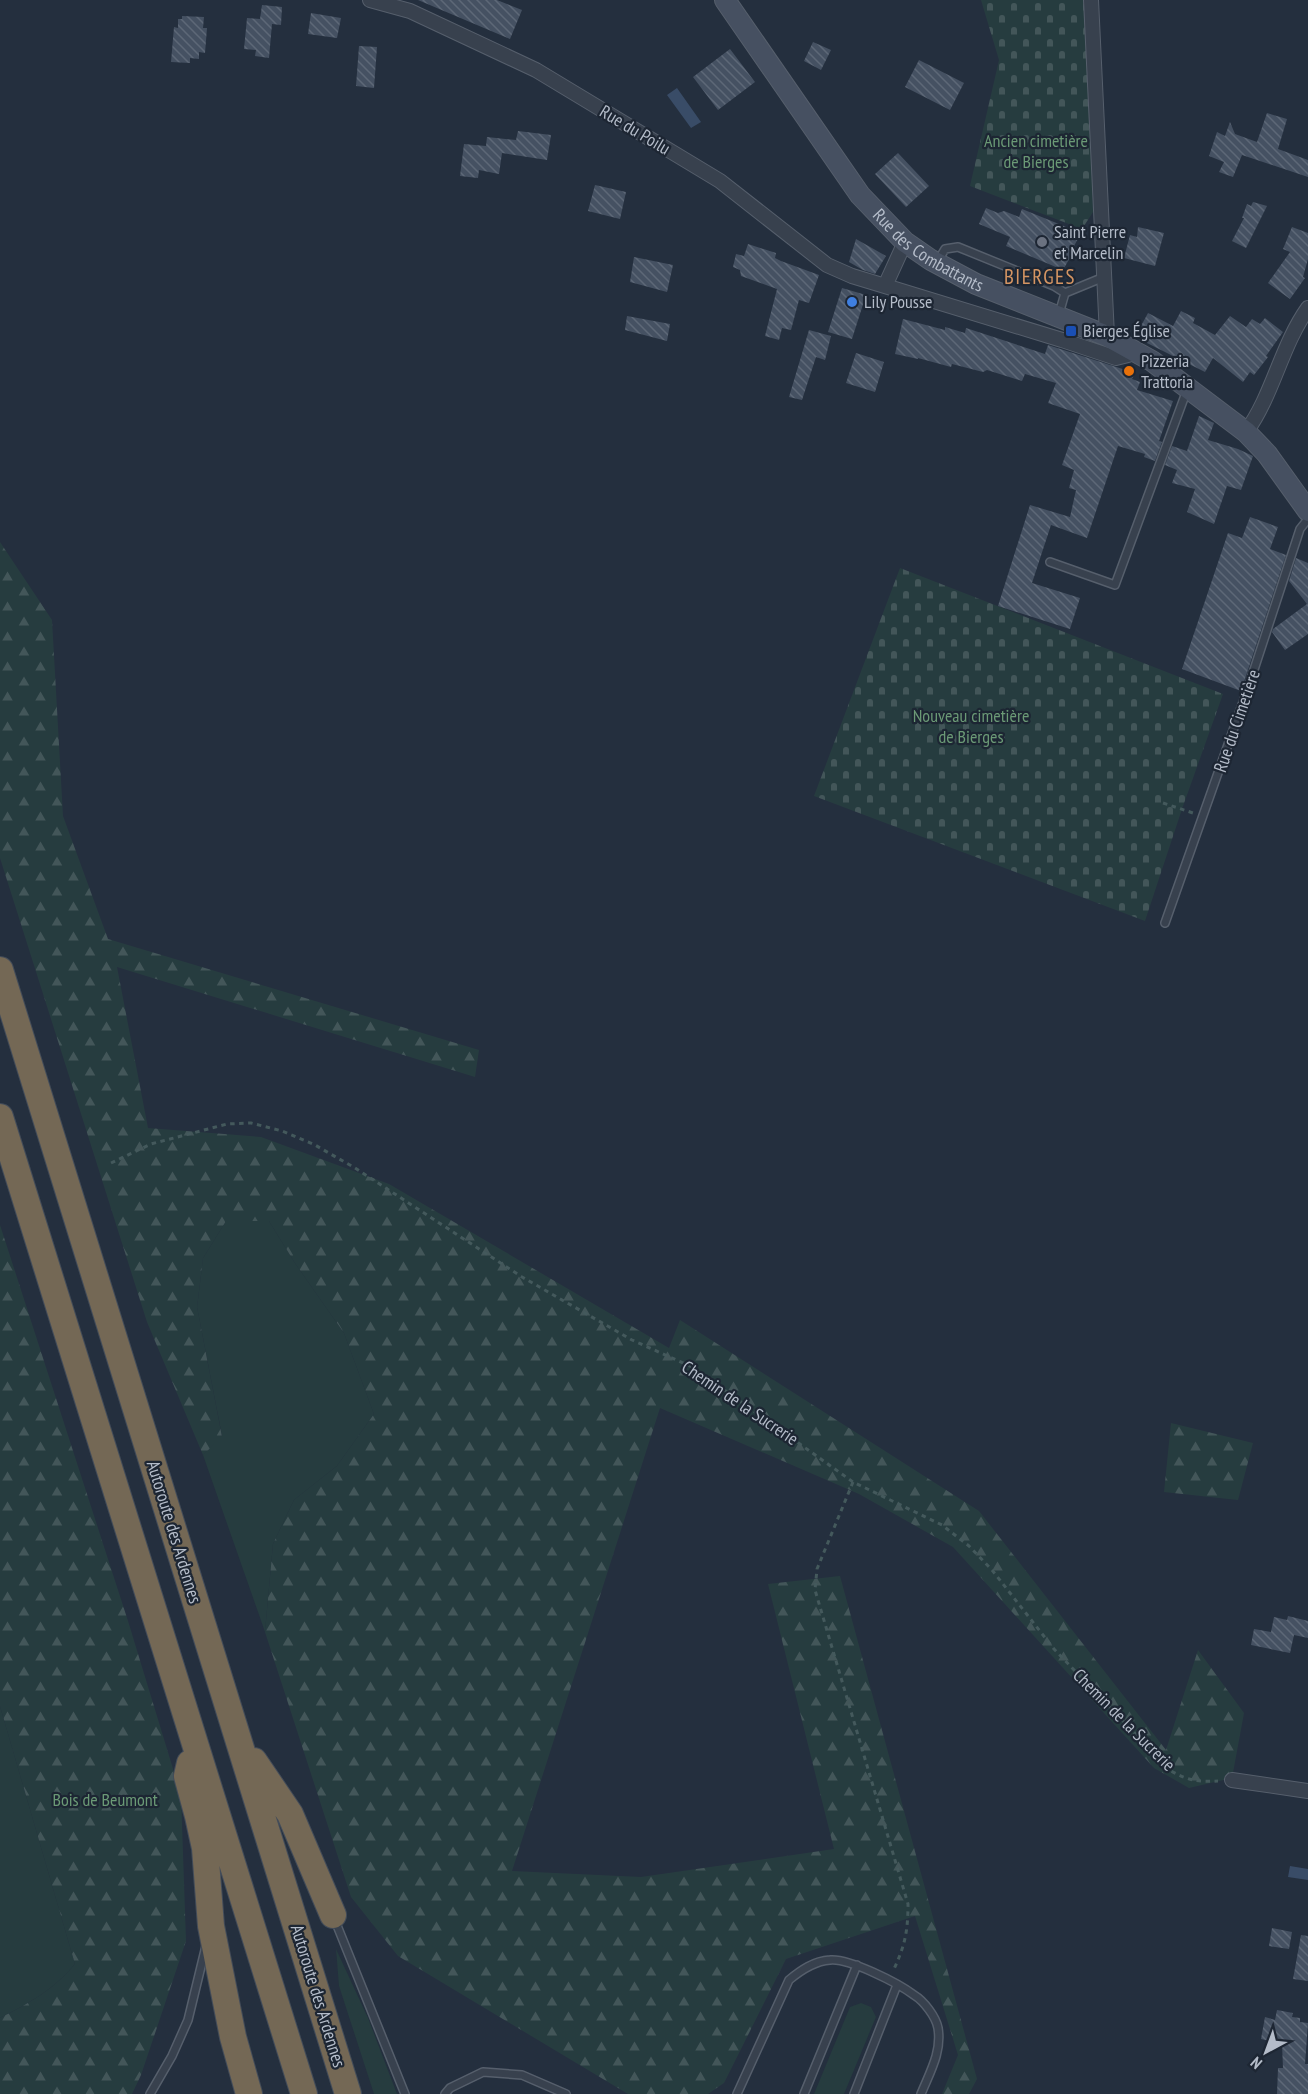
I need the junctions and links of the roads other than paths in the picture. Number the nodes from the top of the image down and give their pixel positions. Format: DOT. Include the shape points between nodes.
graph roads {
  1 [pos="370,0"];
  2 [pos="724,0"];
  3 [pos="1090,0"];
  4 [pos="905,242"];
  5 [pos="936,263"];
  6 [pos="1104,277"];
  7 [pos="885,286"];
  8 [pos="1065,293"];
  9 [pos="1308,308"];
  10 [pos="1058,316"];
  11 [pos="1107,336"];
  12 [pos="1133,350"];
  13 [pos="1188,388"];
  14 [pos="1246,432"];
  15 [pos="1308,510"];
  16 [pos="1308,519"];
  17 [pos="1050,562"];
  18 [pos="1165,923"];
  19 [pos="0,970"];
  20 [pos="0,1117"];
  21 [pos="238,1737"];
  22 [pos="194,1741"];
  23 [pos="1232,1780"];
  24 [pos="1308,1791"];
  25 [pos="333,1915"];
  26 [pos="211,1926"];
  27 [pos="857,1965"];
  28 [pos="897,1985"];
  29 [pos="150,2094"];
  30 [pos="249,2094"];
  31 [pos="304,2094"];
  32 [pos="348,2094"];
  33 [pos="405,2094"];
  34 [pos="445,2094"];
  35 [pos="566,2094"];
  36 [pos="737,2094"];
  37 [pos="804,2094"];
  38 [pos="854,2094"];
  39 [pos="921,2094"];
  1 -- 7 [label="street, Rue du Poilu" via="410,11 536,70 720,181 827,264"];
  2 -- 4 [label="street, Rue des Combattants" via="860,195"];
  3 -- 6 [label="street"];
  4 -- 5 [label="street, Rue des Combattants"];
  4 -- 7 [label="street"];
  5 -- 8 [label="lane" via="945,249 958,247"];
  5 -- 10 [label="street, Rue des Combattants" via="976,284"];
  6 -- 8 [label="lane"];
  6 -- 11 [label="street"];
  7 -- 12 [label="street, Rue du Poilu" via="1116,358"];
  8 -- 10 [label="lane"];
  9 -- 14 [label="street" via="1281,357 1256,419"];
  10 -- 11 [label="street, Rue des Combattants"];
  11 -- 12 [label="street, Rue des Combattants"];
  12 -- 13 [label="street, Rue des Combattants"];
  13 -- 14 [label="street, Rue des Combattants"];
  13 -- 17 [label="lane" via="1115,585"];
  14 -- 15 [label="street, Rue des Combattants"];
  16 -- 18 [label="lane, Rue du Cimetière" via="1300,529"];
  19 -- 21 [label="highway, Autoroute des Ardennes"];
  20 -- 22 [label="highway"];
  21 -- 25 [label="highway" via="290,1814"];
  21 -- 32 [label="highway, Autoroute des Ardennes"];
  22 -- 26 [label="highway" via="187,1776 205,1848"];
  22 -- 31 [label="highway"];
  23 -- 24 [label="street"];
  25 -- 33 [label="lane"];
  26 -- 29 [label="lane" via="188,2020"];
  26 -- 30 [label="highway" via="233,2037"];
  27 -- 28 [label="lane"];
  27 -- 36 [label="lane" via="831,1959 803,1968 789,1980"];
  27 -- 37 [label="lane"];
  28 -- 38 [label="lane"];
  28 -- 39 [label="lane" via="916,1995 938,2026 938,2053"];
  34 -- 35 [label="lane" via="483,2072 522,2075"];
}
